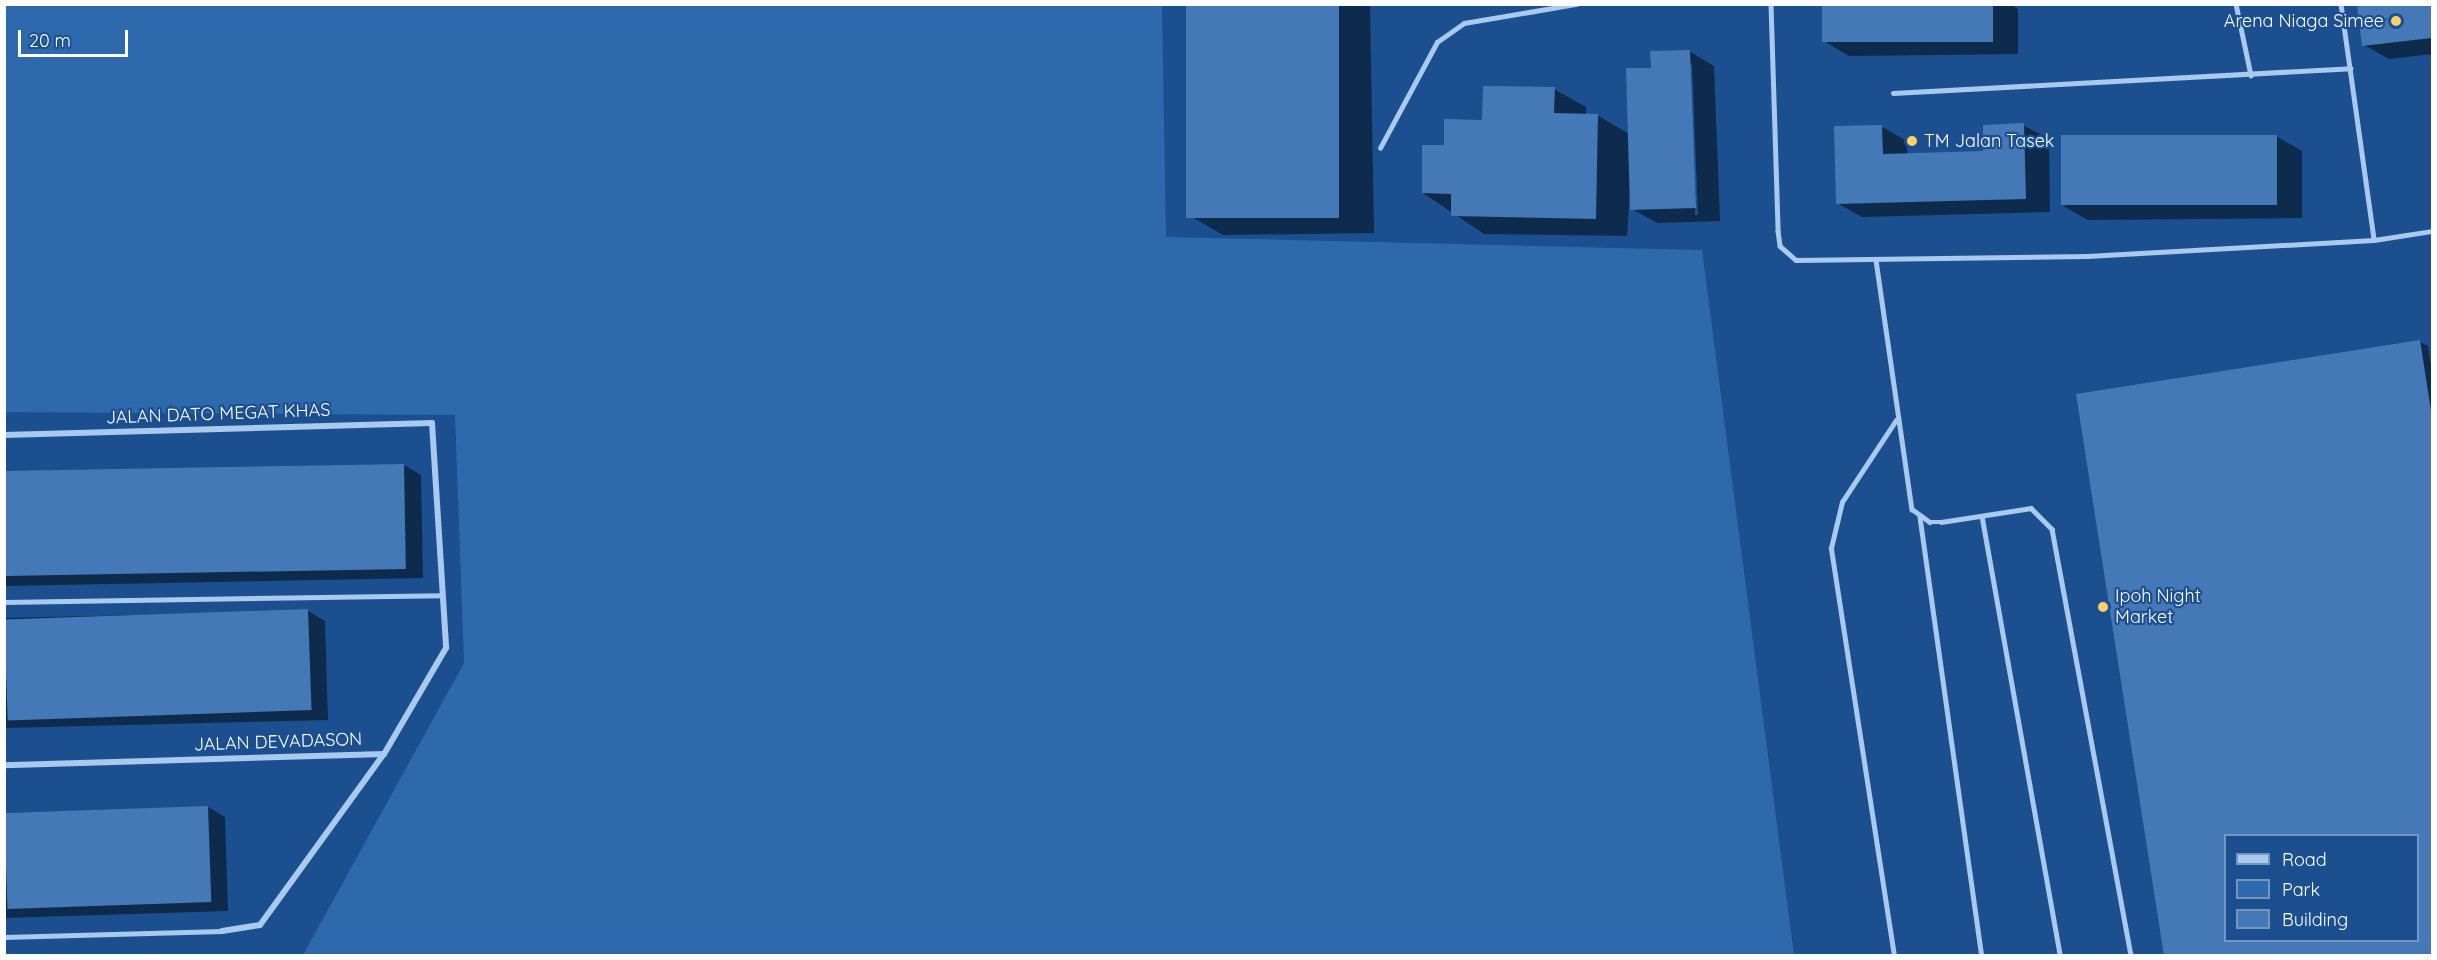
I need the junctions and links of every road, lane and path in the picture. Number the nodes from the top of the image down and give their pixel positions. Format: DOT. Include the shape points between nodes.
graph roads {
  1 [pos="1576,4"];
  2 [pos="1771,4"];
  3 [pos="2236,4"];
  4 [pos="2341,4"];
  5 [pos="2350,69"];
  6 [pos="2251,75"];
  7 [pos="1893,93"];
  8 [pos="1380,148"];
  9 [pos="2433,231"];
  10 [pos="2374,240"];
  11 [pos="1876,260"];
  12 [pos="1896,420"];
  13 [pos="432,423"];
  14 [pos="4,435"];
  15 [pos="1982,516"];
  16 [pos="1920,517"];
  17 [pos="441,595"];
  18 [pos="4,602"];
  19 [pos="384,754"];
  20 [pos="4,765"];
  21 [pos="222,931"];
  22 [pos="4,937"];
  23 [pos="1894,956"];
  24 [pos="1982,956"];
  25 [pos="2060,956"];
  26 [pos="2131,956"];
  1 -- 8 [label="lane" via="1464,23 1437,42"];
  2 -- 11 [label="lane" via="1780,246 1806,262"];
  3 -- 6 [label="lane"];
  4 -- 5 [label="lane"];
  5 -- 6 [label="lane"];
  5 -- 10 [label="lane"];
  6 -- 7 [label="lane"];
  9 -- 10 [label="lane"];
  10 -- 11 [label="lane" via="2087,256"];
  11 -- 12 [label="lane"];
  12 -- 16 [label="lane" via="1909,499"];
  12 -- 23 [label="lane" via="1842,502 1831,548"];
  13 -- 14 [label="street, JALAN DATO MEGAT KHAS"];
  13 -- 17 [label="street, JALAN DEVADASON"];
  15 -- 16 [label="lane" via="1941,522"];
  15 -- 25 [label="lane"];
  15 -- 26 [label="lane" via="2031,508 2052,529"];
  16 -- 24 [label="lane"];
  17 -- 18 [label="lane"];
  17 -- 19 [label="street, JALAN DEVADASON" via="446,648"];
  19 -- 20 [label="street, JALAN DEVADASON"];
  19 -- 21 [label="street" via="260,925"];
  21 -- 22 [label="lane"];
}
